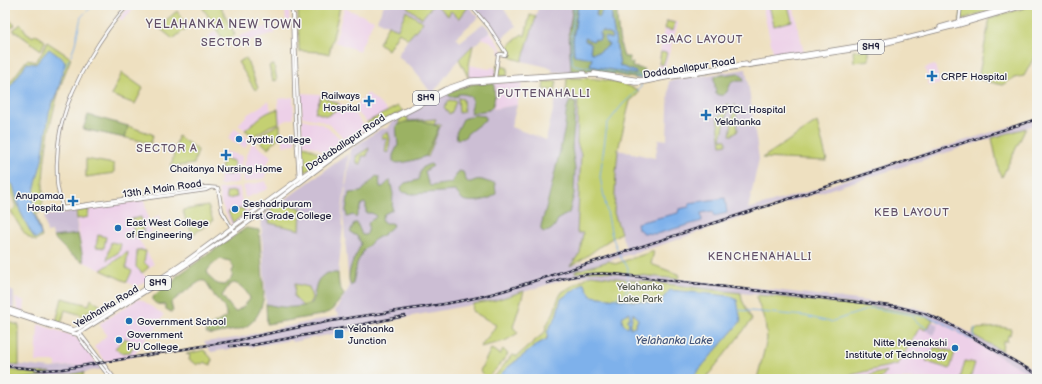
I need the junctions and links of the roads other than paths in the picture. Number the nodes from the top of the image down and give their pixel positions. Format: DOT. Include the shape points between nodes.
graph roads {
  1 [pos="128,5"];
  2 [pos="293,5"];
  3 [pos="470,5"];
  4 [pos="961,5"];
  5 [pos="1018,5"];
  6 [pos="1027,5"];
  7 [pos="959,24"];
  8 [pos="608,76"];
  9 [pos="495,78"];
  10 [pos="445,91"];
  11 [pos="301,179"];
  12 [pos="233,230"];
  13 [pos="5,310"];
  14 [pos="79,331"];
  15 [pos="72,333"];
  16 [pos="80,339"];
  17 [pos="111,379"];
  18 [pos="115,379"];
  1 -- 12 [label="main road, 13th A Main Road" via="109,29 67,105 59,143 57,180 63,209 218,188 222,211"];
  2 -- 11 [label="main road"];
  3 -- 9 [label="main road" via="506,53 498,55"];
  4 -- 7 [label="main road"];
  5 -- 7 [label="main road, Doddaballapur Road / SH9"];
  6 -- 7 [label="main road, Doddaballapur Road / SH9"];
  7 -- 8 [label="main road, Doddaballapur Road / SH9" via="870,44 653,79 635,80"];
  8 -- 9 [label="main road, Doddaballapur Road / SH9" via="581,73"];
  8 -- 10 [label="main road, Doddaballapur Road / SH9" via="471,83"];
  9 -- 10 [label="main road, Doddaballapur Road / SH9" via="471,80"];
  10 -- 11 [label="main road, Doddaballapur Road / SH9" via="370,132"];
  11 -- 12 [label="main road, Yelahanka Road / SH9"];
  12 -- 14 [label="main road, Yelahanka Road / SH9"];
  13 -- 14 [label="main road, Yelahanka Road"];
  13 -- 15 [label="main road, Yelahanka Road"];
  14 -- 15 [label="main road, Yelahanka Road"];
  14 -- 16 [label="main road"];
  14 -- 18 [label="main road"];
  15 -- 16 [label="main road"];
  16 -- 17 [label="main road"];
}
